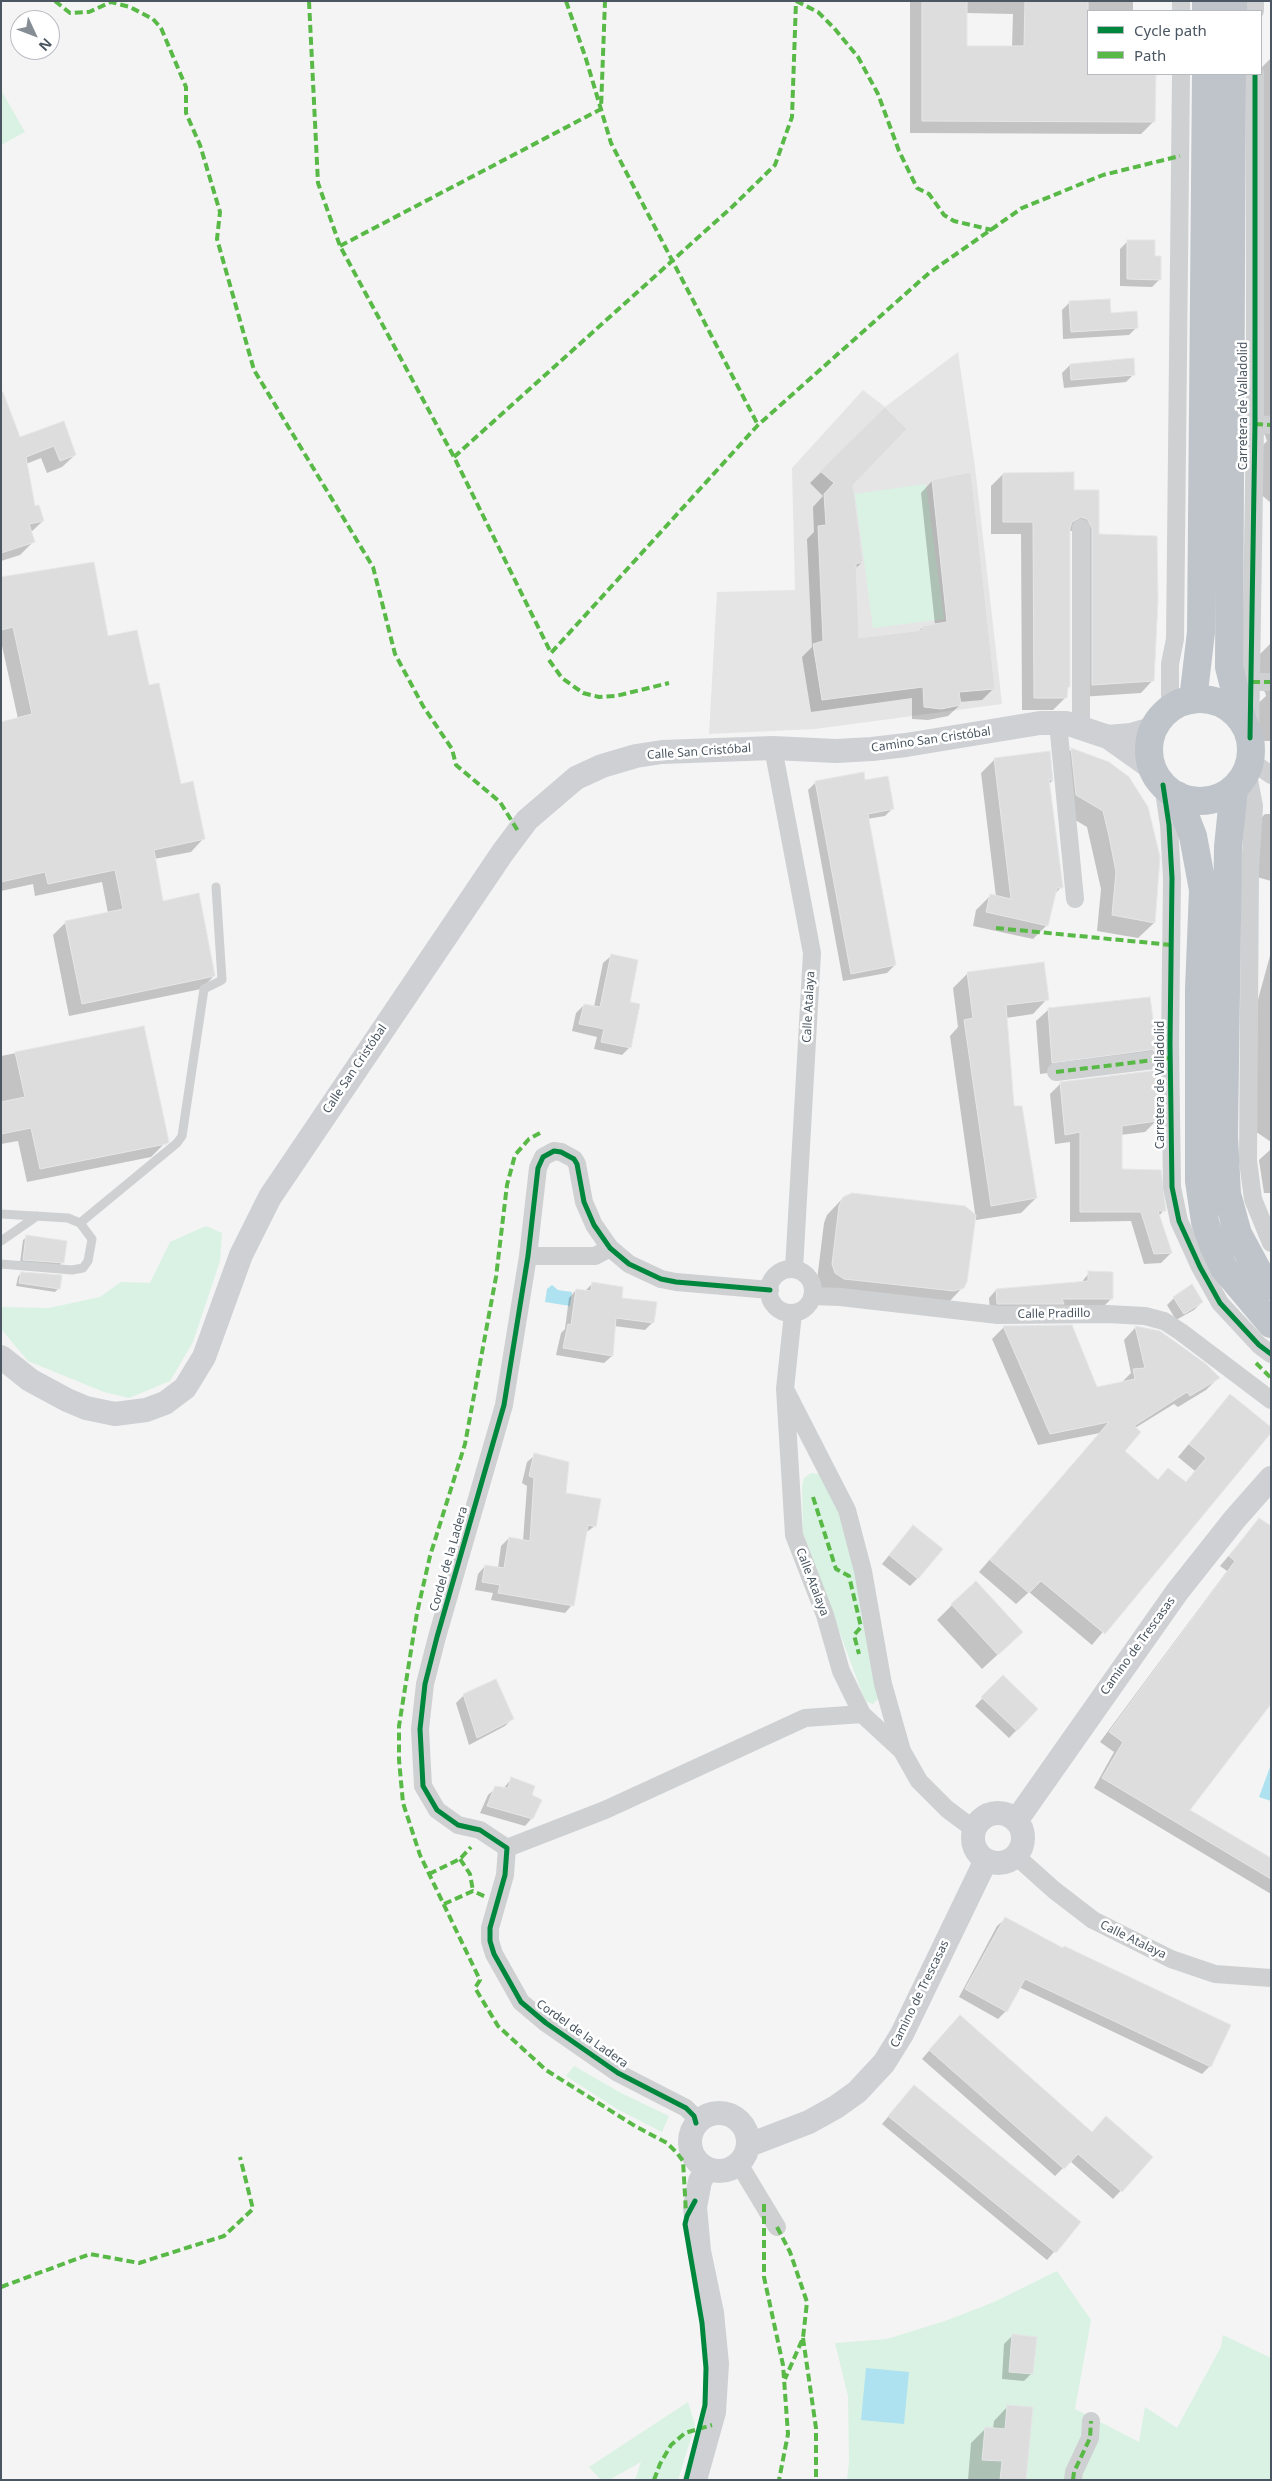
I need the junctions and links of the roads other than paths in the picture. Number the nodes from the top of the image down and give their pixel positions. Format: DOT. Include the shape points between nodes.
graph roads {
  1 [pos="1180,75"];
  2 [pos="1206,75"];
  3 [pos="1232,75"];
  4 [pos="1255,75"];
  5 [pos="1263,425"];
  6 [pos="1081,528"];
  7 [pos="1252,682"];
  8 [pos="1271,682"];
  9 [pos="1173,712"];
  10 [pos="1069,725"];
  11 [pos="1108,737"];
  12 [pos="774,748"];
  13 [pos="1249,759"];
  14 [pos="1164,783"];
  15 [pos="216,887"];
  16 [pos="1075,899"];
  17 [pos="1170,1058"];
  18 [pos="1056,1072"];
  19 [pos="1,1214"];
  20 [pos="37,1216"];
  21 [pos="80,1223"];
  22 [pos="1,1241"];
  23 [pos="1271,1243"];
  24 [pos="610,1248"];
  25 [pos="528,1256"];
  26 [pos="1,1264"];
  27 [pos="794,1269"];
  28 [pos="1271,1286"];
  29 [pos="770,1290"];
  30 [pos="812,1296"];
  31 [pos="793,1312"];
  32 [pos="1271,1324"];
  33 [pos="1271,1354"];
  34 [pos="1,1357"];
  35 [pos="785,1389"];
  36 [pos="1271,1400"];
  37 [pos="1271,1478"];
  38 [pos="862,1714"];
  39 [pos="902,1751"];
  40 [pos="1016,1821"];
  41 [pos="975,1830"];
  42 [pos="507,1848"];
  43 [pos="1016,1856"];
  44 [pos="986,1860"];
  45 [pos="1271,1978"];
  46 [pos="696,2122"];
  47 [pos="744,2154"];
  48 [pos="707,2170"];
  49 [pos="777,2227"];
  50 [pos="1091,2421"];
  51 [pos="695,2480"];
  52 [pos="1073,2480"];
  1 -- 9 [label="street" via="1175,639 1170,664"];
  2 -- 9 [label="highway" via="1201,632"];
  3 -- 13 [label="highway, Carretera de Valladolid" via="1229,668"];
  4 -- 5 [label="street, Carretera de Valladolid"];
  5 -- 7 [label="street, Carretera de Valladolid"];
  6 -- 10 [label="street"];
  7 -- 8 [label="street"];
  7 -- 13 [label="street, Carretera de Valladolid"];
  9 -- 11 [label="main road, Camino San Cristóbal" via="1131,735"];
  9 -- 13 [label="highway" via="1210,700 1225,706"];
  9 -- 14 [label="highway" via="1149,751"];
  10 -- 11 [label="main road, Camino San Cristóbal"];
  10 -- 12 [label="main road, Camino San Cristóbal" via="1040,723 872,749"];
  10 -- 16 [label="street"];
  11 -- 14 [label="main road, Camino San Cristóbal"];
  12 -- 27 [label="street, Calle Atalaya" via="812,953"];
  12 -- 34 [label="main road, Calle San Cristóbal" via="671,751 627,759 576,778 527,820 270,1197 241,1255 204,1357 185,1388 165,1403 146,1410 115,1414 67,1400 30,1380"];
  13 -- 14 [label="highway" via="1221,796 1191,800"];
  13 -- 23 [label="street, Carretera de Valladolid" via="1254,806 1250,870 1248,1161 1253,1199"];
  13 -- 28 [label="highway, Carretera de Valladolid" via="1228,846 1224,1136 1227,1194 1238,1234 1259,1273"];
  14 -- 17 [label="street, Carretera de Valladolid" via="1172,878"];
  14 -- 32 [label="highway" via="1193,836 1203,890 1199,989 1199,1182 1205,1222 1224,1268"];
  15 -- 21 [label="lane" via="222,980 204,989 182,1136"];
  17 -- 18 [label="street, Carretera de Valladolid"];
  17 -- 33 [label="street, Carretera de Valladolid" via="1172,1187 1179,1221 1220,1303"];
  19 -- 20 [label="lane"];
  20 -- 21 [label="lane" via="68,1218"];
  20 -- 22 [label="lane"];
  21 -- 26 [label="lane" via="92,1239 88,1261 83,1268 72,1270"];
  24 -- 25 [label="street" via="595,1256"];
  24 -- 25 [label="street, Cordel de la Ladera" via="587,1208 578,1164 566,1153 554,1151 543,1157 538,1168"];
  24 -- 29 [label="street, Cordel de la Ladera" via="629,1264 661,1279"];
  25 -- 42 [label="street, Cordel de la Ladera" via="504,1405 437,1637 425,1684 420,1729 423,1786 437,1810 458,1824 480,1830"];
  27 -- 29 [label="street" via="777,1274"];
  27 -- 30 [label="street" via="811,1282"];
  29 -- 31 [label="street" via="774,1304"];
  30 -- 31 [label="street" via="805,1307"];
  30 -- 36 [label="street, Calle Pradillo" via="998,1316 1145,1316 1164,1321 1181,1332"];
  31 -- 35 [label="street, Calle Atalaya"];
  35 -- 38 [label="street, Calle Atalaya" via="794,1535 825,1615 841,1671"];
  35 -- 39 [label="street, Calle Atalaya" via="847,1510 863,1571 883,1684"];
  37 -- 40 [label="main road, Camino de Trescasas" via="1177,1592"];
  38 -- 39 [label="street, Calle Atalaya"];
  38 -- 42 [label="street" via="805,1718 605,1810"];
  39 -- 41 [label="street, Calle Atalaya" via="919,1781 947,1809"];
  40 -- 41 [label="main road" via="1005,1815 992,1814"];
  40 -- 43 [label="main road" via="1023,1842"];
  41 -- 44 [label="main road" via="975,1847"];
  42 -- 46 [label="street, Cordel de la Ladera" via="505,1874 490,1928 490,1941 521,2002 618,2073 686,2108"];
  43 -- 44 [label="main road" via="1002,1863"];
  43 -- 45 [label="street, Calle Atalaya" via="1093,1920 1171,1958 1215,1974"];
  44 -- 47 [label="main road, Camino de Trescasas" via="902,2034 880,2068 857,2092 836,2107"];
  46 -- 47 [label="main road" via="712,2113 733,2116 746,2131"];
  46 -- 48 [label="main road" via="689,2143 691,2153"];
  47 -- 48 [label="main road" via="728,2170"];
  47 -- 49 [label="street"];
  48 -- 51 [label="main road" via="700,2181 695,2207 717,2364 714,2412"];
  50 -- 52 [label="street" via="1090,2438"];
}
